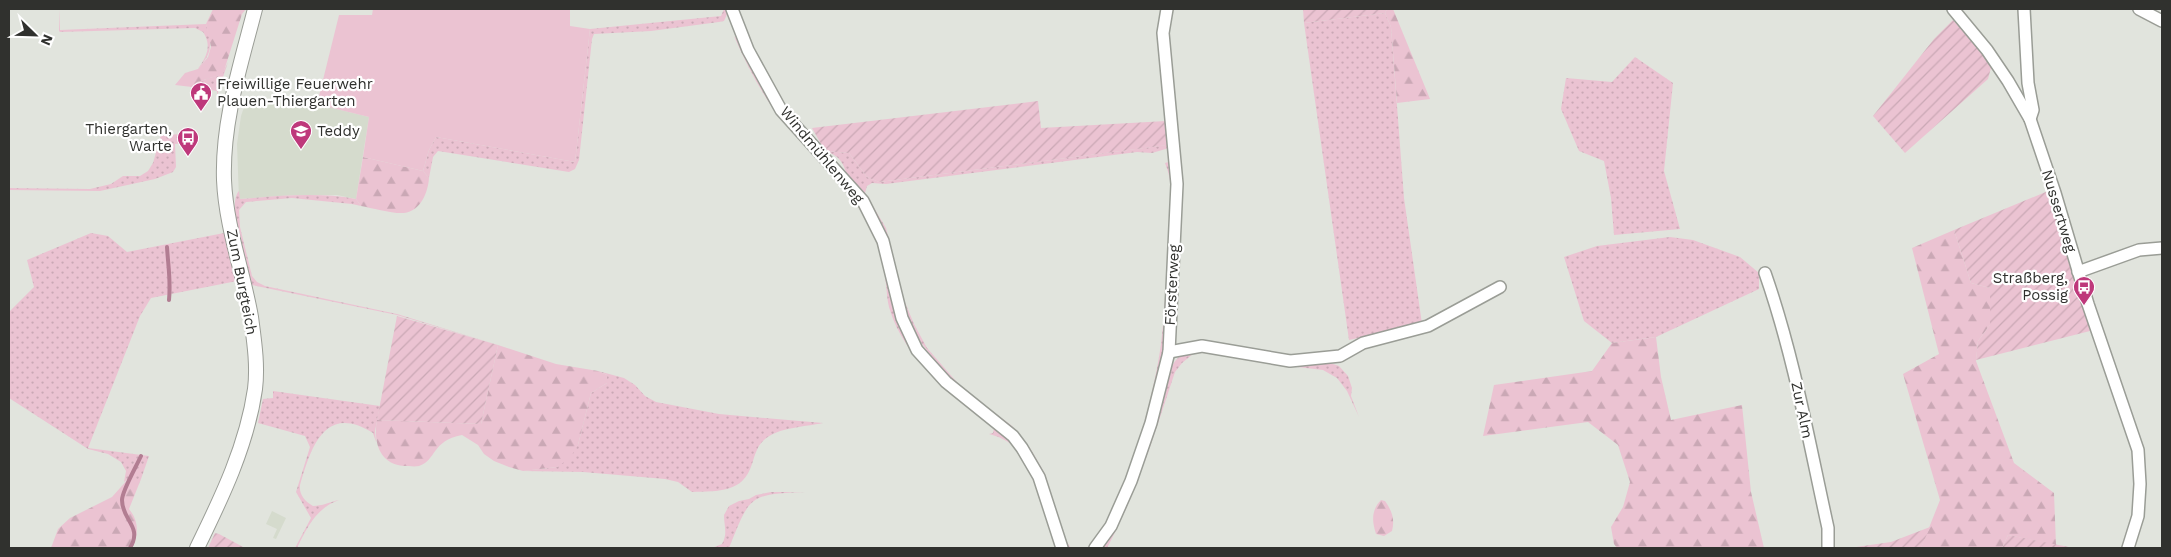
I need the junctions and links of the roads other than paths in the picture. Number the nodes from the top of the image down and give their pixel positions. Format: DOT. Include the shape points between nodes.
graph roads {
  1 [pos="255,9"];
  2 [pos="732,9"];
  3 [pos="1167,9"];
  4 [pos="1953,9"];
  5 [pos="2024,9"];
  6 [pos="2139,9"];
  7 [pos="2162,21"];
  8 [pos="2030,119"];
  9 [pos="2162,248"];
  10 [pos="2078,272"];
  11 [pos="1765,273"];
  12 [pos="1500,287"];
  13 [pos="1169,352"];
  14 [pos="197,548"];
  15 [pos="1062,548"];
  16 [pos="1095,548"];
  17 [pos="1828,548"];
  18 [pos="2128,548"];
  1 -- 14 [label="street, Zum Burgteich" via="230,110 224,179 233,242 251,317 255,388 236,464"];
  2 -- 15 [label="street, Windmühlenweg" via="748,50 782,110 863,201 883,241 902,318 917,350 946,382 1013,436 1022,448 1039,477"];
  3 -- 13 [label="street, Försterweg" via="1163,33 1177,184"];
  4 -- 8 [label="street, Nussertweg" via="2003,73"];
  5 -- 8 [label="street" via="2028,83 2033,110"];
  6 -- 7 [label="street"];
  8 -- 10 [label="street, Nussertweg"];
  9 -- 10 [label="street" via="2139,250"];
  10 -- 18 [label="street, Nussertweg" via="2138,450 2138,516"];
  11 -- 17 [label="street, Zur Alm" via="1794,374 1828,528"];
  12 -- 13 [label="street" via="1428,326 1363,343 1340,356 1290,361 1202,346"];
  13 -- 16 [label="street, Försterweg" via="1152,423 1131,480 1111,526"];
}
